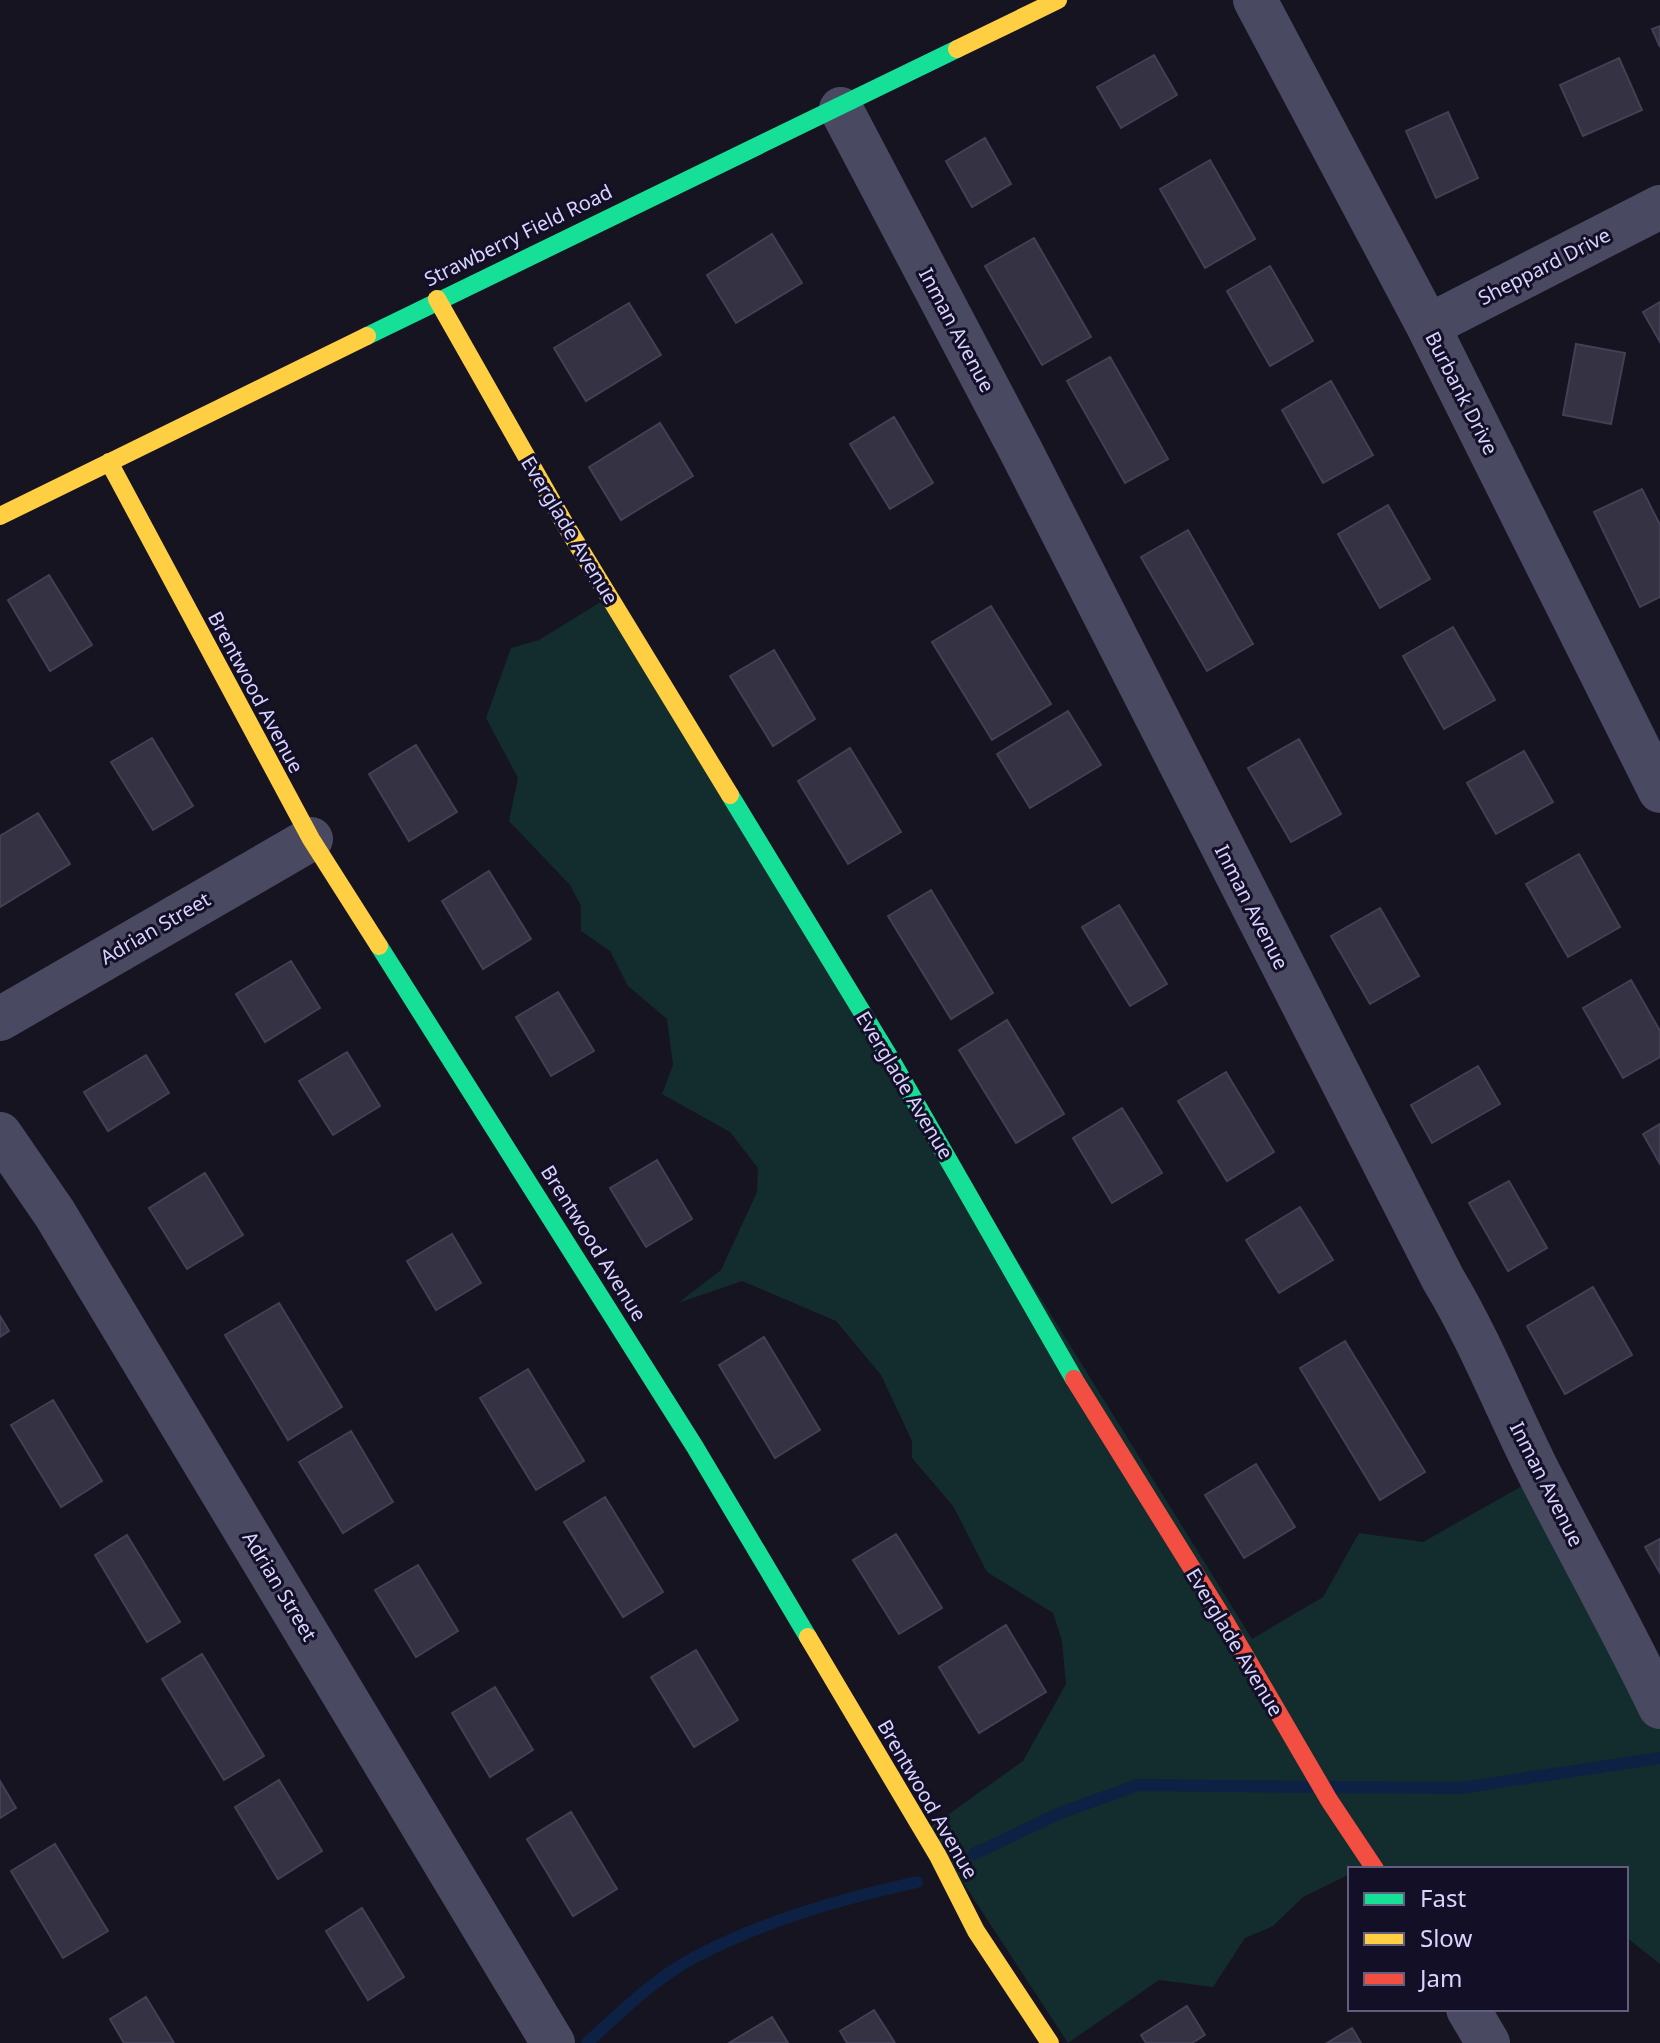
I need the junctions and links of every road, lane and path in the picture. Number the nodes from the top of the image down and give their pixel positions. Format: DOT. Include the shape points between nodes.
graph roads {
  1 [pos="1058,0"];
  2 [pos="1255,0"];
  3 [pos="841,109"];
  4 [pos="1660,207"];
  5 [pos="437,299"];
  6 [pos="1428,326"];
  7 [pos="109,462"];
  8 [pos="0,516"];
  9 [pos="1660,791"];
  10 [pos="311,839"];
  11 [pos="0,1019"];
  12 [pos="0,1134"];
  13 [pos="1660,1707"];
  14 [pos="1374,1867"];
  15 [pos="1469,2011"];
  16 [pos="553,2043"];
  17 [pos="1050,2043"];
  18 [pos="1488,2043"];
  1 -- 3 [label="street, Strawberry Field Road"];
  2 -- 6 [label="street, Burbank Drive"];
  3 -- 5 [label="street, Strawberry Field Road"];
  3 -- 13 [label="street, Inman Avenue" via="1469,1323"];
  4 -- 6 [label="street, Sheppard Drive"];
  5 -- 7 [label="street, Strawberry Field Road"];
  5 -- 14 [label="street, Everglade Avenue" via="566,526 906,1085 1107,1437"];
  6 -- 9 [label="street, Burbank Drive"];
  7 -- 8 [label="street, Strawberry Field Road"];
  7 -- 10 [label="street, Brentwood Avenue"];
  10 -- 11 [label="street, Adrian Street"];
  10 -- 17 [label="street, Brentwood Avenue" via="695,1447 938,1856 976,1931"];
  12 -- 16 [label="street, Adrian Street" via="63,1227"];
  15 -- 18 [label="street"];
}
